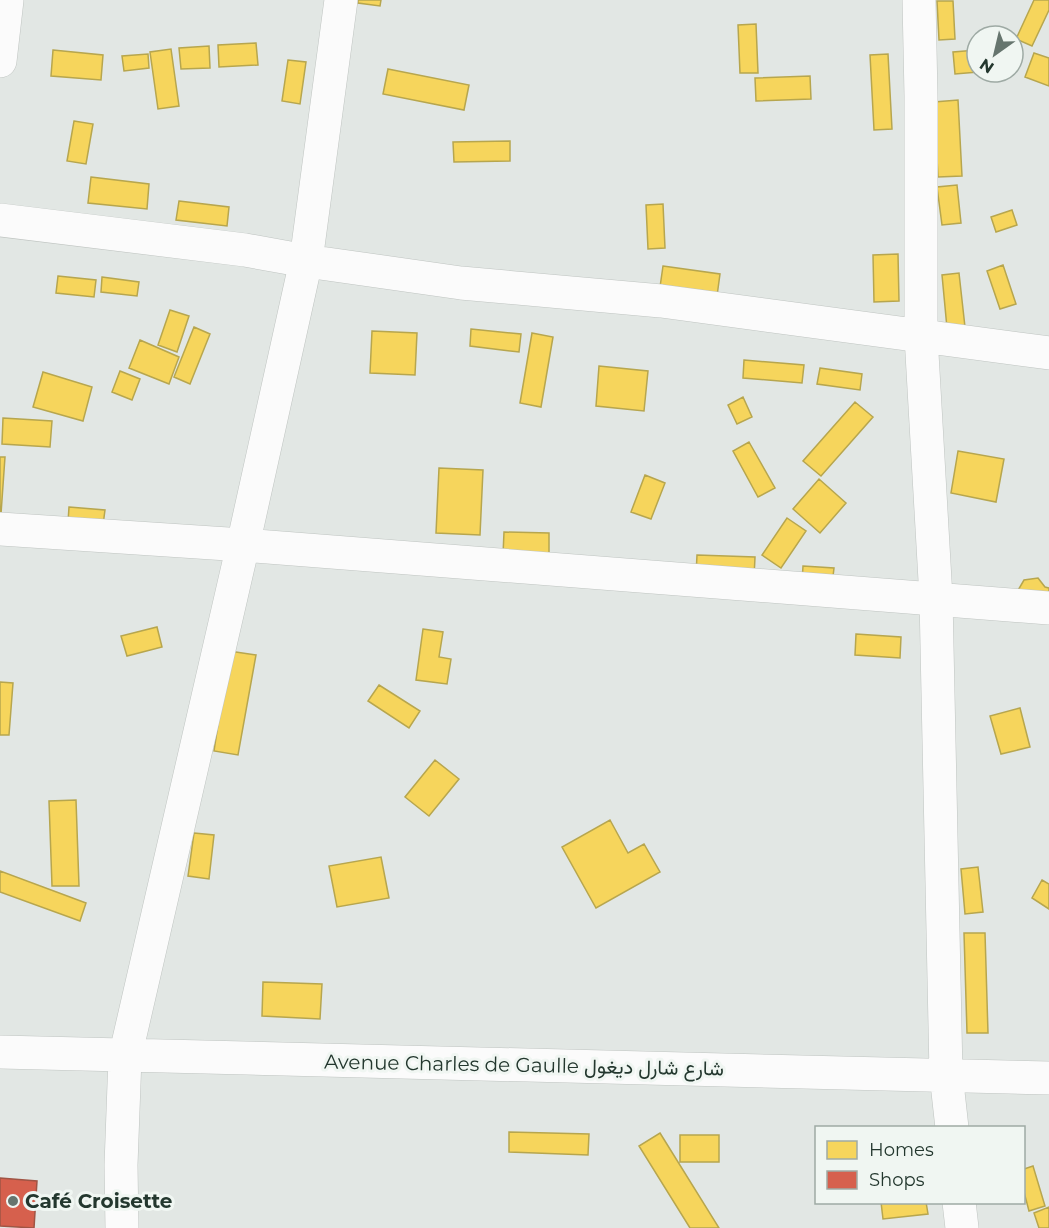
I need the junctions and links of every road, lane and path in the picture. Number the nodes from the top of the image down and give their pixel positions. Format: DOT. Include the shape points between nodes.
graph roads {
  1 [pos="7,0"];
  2 [pos="340,0"];
  3 [pos="919,0"];
  4 [pos="0,61"];
  5 [pos="0,220"];
  6 [pos="306,261"];
  7 [pos="921,336"];
  8 [pos="1049,353"];
  9 [pos="0,529"];
  10 [pos="243,546"];
  11 [pos="936,598"];
  12 [pos="1049,608"];
  13 [pos="0,1052"];
  14 [pos="125,1057"];
  15 [pos="946,1074"];
  16 [pos="1049,1078"];
  17 [pos="952,1126"];
  18 [pos="959,1204"];
  19 [pos="122,1228"];
  20 [pos="962,1228"];
  1 -- 4 [label="street"];
  2 -- 6 [label="street"];
  3 -- 7 [label="street"];
  5 -- 6 [label="street"];
  6 -- 7 [label="street" via="461,283 672,302"];
  6 -- 10 [label="street"];
  7 -- 8 [label="street"];
  7 -- 11 [label="street"];
  9 -- 10 [label="street"];
  10 -- 11 [label="street"];
  10 -- 14 [label="street"];
  11 -- 12 [label="street"];
  11 -- 15 [label="street"];
  13 -- 14 [label="street, Avenue Charles de Gaulle شارع شارل ديغول"];
  14 -- 15 [label="street, Avenue Charles de Gaulle شارع شارل ديغول"];
  14 -- 19 [label="street"];
  15 -- 16 [label="street, Avenue Charles de Gaulle شارع شارل ديغول"];
  15 -- 17 [label="street"];
  18 -- 20 [label="street"];
}
